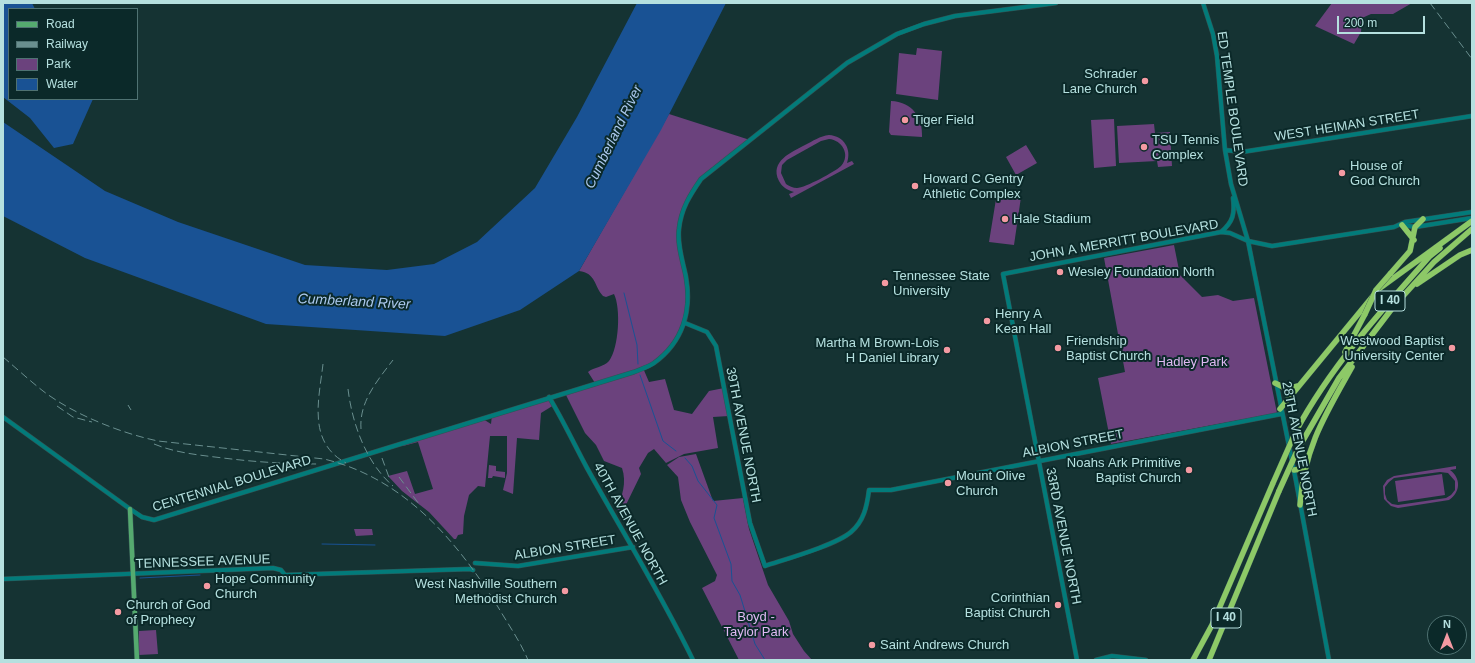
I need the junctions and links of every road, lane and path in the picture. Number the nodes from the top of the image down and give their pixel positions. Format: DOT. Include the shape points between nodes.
graph roads {
  1 [pos="1056,3"];
  2 [pos="1203,3"];
  3 [pos="1472,116"];
  4 [pos="1225,150"];
  5 [pos="1230,184"];
  6 [pos="1472,212"];
  7 [pos="1423,219"];
  8 [pos="1472,220"];
  9 [pos="1402,225"];
  10 [pos="1416,227"];
  11 [pos="1472,229"];
  12 [pos="1221,232"];
  13 [pos="1457,233"];
  14 [pos="1414,240"];
  15 [pos="1248,241"];
  16 [pos="1472,250"];
  17 [pos="1003,274"];
  18 [pos="1408,291"];
  19 [pos="685,323"];
  20 [pos="1361,350"];
  21 [pos="1332,374"];
  22 [pos="1275,382"];
  23 [pos="1300,385"];
  24 [pos="549,398"];
  25 [pos="1281,412"];
  26 [pos="3,417"];
  27 [pos="1038,461"];
  28 [pos="1306,464"];
  29 [pos="1294,470"];
  30 [pos="868,490"];
  31 [pos="1300,505"];
  32 [pos="130,510"];
  33 [pos="633,547"];
  34 [pos="475,563"];
  35 [pos="473,570"];
  36 [pos="133,574"];
  37 [pos="3,580"];
  38 [pos="137,660"];
  39 [pos="693,660"];
  40 [pos="1077,660"];
  41 [pos="1096,660"];
  42 [pos="1146,660"];
  43 [pos="1193,660"];
  44 [pos="1209,660"];
  45 [pos="1329,660"];
  1 -- 19 [label="street" via="955,16 897,34 847,63 701,179 683,210 679,230 688,296"];
  2 -- 4 [label="street, ED TEMPLE BOULEVARD" via="1217,56"];
  3 -- 4 [label="street, WEST HEIMAN STREET" via="1242,152"];
  4 -- 5 [label="street, ED TEMPLE BOULEVARD"];
  5 -- 12 [label="street" via="1234,215"];
  5 -- 15 [label="street, ED TEMPLE BOULEVARD"];
  6 -- 7 [label="street"];
  7 -- 9 [label="street" via="1405,222"];
  7 -- 10 [label="highway"];
  8 -- 10 [label="street"];
  8 -- 13 [label="highway, I 40"];
  9 -- 10 [label="street"];
  9 -- 14 [label="highway"];
  9 -- 15 [label="street, JOHN A MERRITT BOULEVARD" via="1272,246"];
  10 -- 14 [label="highway"];
  11 -- 18 [label="highway, I 40" via="1434,262"];
  12 -- 15 [label="street, JOHN A MERRITT BOULEVARD"];
  12 -- 17 [label="street, JOHN A MERRITT BOULEVARD"];
  13 -- 21 [label="highway, I 40" via="1430,256 1406,283"];
  13 -- 23 [label="highway" via="1385,284 1364,304"];
  14 -- 21 [label="highway, bridge" via="1410,251 1376,290 1356,334"];
  15 -- 22 [label="street, 28TH AVENUE NORTH"];
  16 -- 18 [label="highway" via="1442,266"];
  17 -- 27 [label="street, 33RD AVENUE NORTH"];
  18 -- 20 [label="highway, I 40"];
  19 -- 24 [label="street, CENTENNIAL BOULEVARD" via="669,349 653,363 634,372"];
  19 -- 30 [label="street, 39TH AVENUE NORTH" via="707,332 716,346 750,523 765,566 851,532 864,515"];
  20 -- 28 [label="highway" via="1319,425"];
  20 -- 44 [label="highway, I 40, bridge" via="1339,378 1298,449"];
  21 -- 43 [label="highway, I 40, bridge" via="1296,431 1231,583"];
  22 -- 23 [label="highway" via="1287,389"];
  22 -- 25 [label="street, 28TH AVENUE NORTH"];
  23 -- 25 [label="highway"];
  24 -- 32 [label="street, CENTENNIAL BOULEVARD" via="185,509 165,518 149,520"];
  24 -- 33 [label="street, 40TH AVENUE NORTH"];
  25 -- 27 [label="street, ALBION STREET"];
  25 -- 29 [label="street, 28TH AVENUE NORTH"];
  26 -- 32 [label="street, CENTENNIAL BOULEVARD"];
  27 -- 30 [label="street, ALBION STREET" via="891,490"];
  27 -- 40 [label="street, 33RD AVENUE NORTH"];
  28 -- 29 [label="highway" via="1301,469"];
  28 -- 31 [label="highway"];
  29 -- 31 [label="street, 28TH AVENUE NORTH"];
  31 -- 45 [label="street, 28TH AVENUE NORTH"];
  32 -- 36 [label="main road"];
  33 -- 34 [label="street, ALBION STREET" via="518,566"];
  33 -- 39 [label="street, 40TH AVENUE NORTH"];
  35 -- 36 [label="street, TENNESSEE AVENUE" via="285,575 281,570 273,568"];
  36 -- 37 [label="street, TENNESSEE AVENUE"];
  36 -- 38 [label="main road"];
  41 -- 42 [label="street" via="1112,656"];
}
